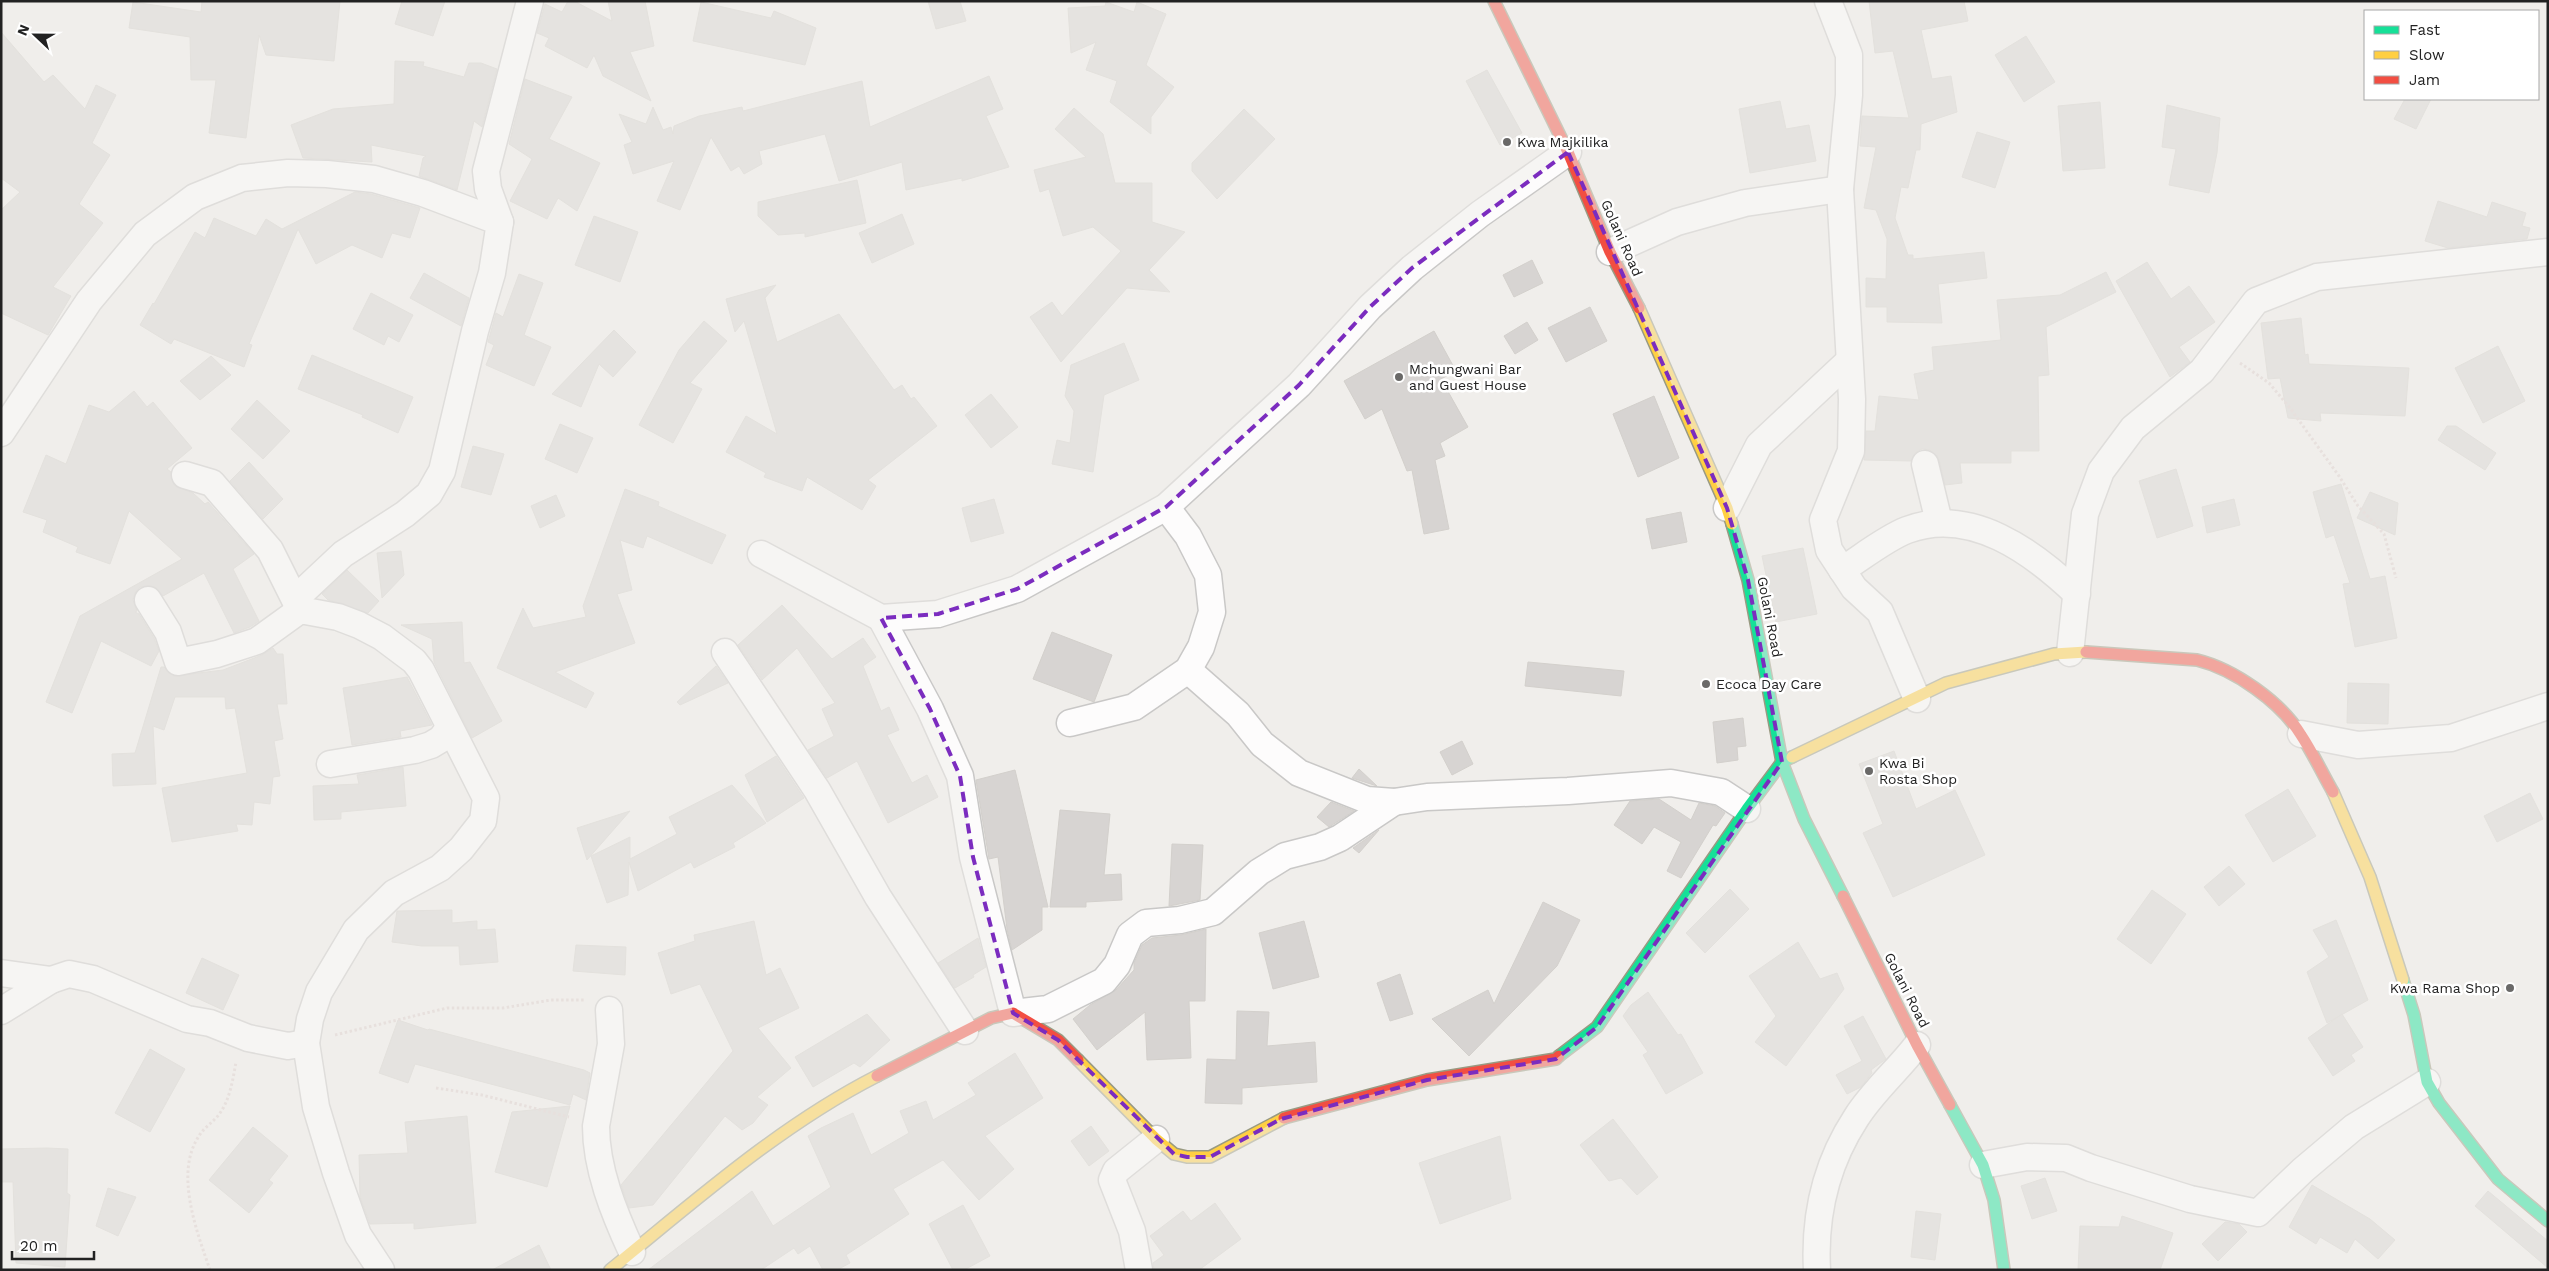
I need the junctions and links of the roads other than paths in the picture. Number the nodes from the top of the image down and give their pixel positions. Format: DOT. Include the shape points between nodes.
graph roads {
  1 [pos="530,1"];
  2 [pos="1494,1"];
  3 [pos="1824,3"];
  4 [pos="1568,152"];
  5 [pos="1840,189"];
  6 [pos="500,222"];
  7 [pos="1610,252"];
  8 [pos="2548,252"];
  9 [pos="1849,361"];
  10 [pos="1,433"];
  11 [pos="1925,464"];
  12 [pos="185,475"];
  13 [pos="1166,507"];
  14 [pos="1727,508"];
  15 [pos="1939,522"];
  16 [pos="761,554"];
  17 [pos="1842,570"];
  18 [pos="2077,594"];
  19 [pos="148,600"];
  20 [pos="297,605"];
  21 [pos="881,618"];
  22 [pos="725,652"];
  23 [pos="2070,653"];
  24 [pos="1188,670"];
  25 [pos="1917,699"];
  26 [pos="2548,706"];
  27 [pos="1070,723"];
  28 [pos="449,728"];
  29 [pos="2301,734"];
  30 [pos="1782,762"];
  31 [pos="330,764"];
  32 [pos="1394,802"];
  33 [pos="1747,809"];
  34 [pos="1,974"];
  35 [pos="51,980"];
  36 [pos="609,1010"];
  37 [pos="1,1011"];
  38 [pos="1013,1013"];
  39 [pos="965,1031"];
  40 [pos="306,1043"];
  41 [pos="1917,1045"];
  42 [pos="2427,1082"];
  43 [pos="1156,1138"];
  44 [pos="1983,1165"];
  45 [pos="2548,1221"];
  46 [pos="632,1252"];
  47 [pos="381,1270"];
  48 [pos="610,1270"];
  49 [pos="1139,1270"];
  50 [pos="1817,1270"];
  51 [pos="2004,1270"];
  1 -- 6 [label="street" via="486,171 488,189"];
  2 -- 4 [label="street, Golani Road"];
  3 -- 5 [label="street" via="1849,55 1849,95"];
  4 -- 7 [label="street, Golani Road"];
  4 -- 13 [label="street" via="1480,214 1412,268 1370,307 1299,385"];
  5 -- 7 [label="street" via="1745,203 1678,222"];
  5 -- 9 [label="street"];
  6 -- 10 [label="street" via="424,193 374,179 327,174 288,172 242,178 195,197 145,234 89,301"];
  6 -- 20 [label="street" via="492,273 442,471 429,494 405,514 342,554"];
  7 -- 14 [label="street, Golani Road" via="1652,334"];
  8 -- 18 [label="street" via="2317,277 2256,301 2202,370 2133,428 2101,471 2085,514"];
  9 -- 14 [label="street" via="1759,445"];
  9 -- 17 [label="street" via="1851,451 1823,520 1828,550"];
  11 -- 15 [label="street"];
  12 -- 20 [label="street" via="212,483 270,550"];
  13 -- 21 [label="street" via="1018,589 938,614"];
  13 -- 24 [label="street" via="1188,536 1208,576 1212,612 1201,647"];
  14 -- 30 [label="street, Golani Road" via="1748,580"];
  15 -- 17 [label="street" via="1906,530"];
  15 -- 18 [label="street" via="1968,526 2010,541 2049,568"];
  16 -- 21 [label="street"];
  17 -- 25 [label="street" via="1854,588 1880,612"];
  18 -- 23 [label="street"];
  19 -- 20 [label="street" via="168,632 178,662 257,641"];
  20 -- 28 [label="street" via="358,625 401,650 421,670"];
  21 -- 38 [label="street" via="930,709 960,776 973,857"];
  22 -- 39 [label="street" via="817,790 878,896"];
  23 -- 25 [label="street" via="2054,654 1946,683"];
  23 -- 29 [label="street" via="2197,660 2214,664 2249,684 2285,714"];
  24 -- 27 [label="street" via="1134,706"];
  24 -- 32 [label="street" via="1238,714 1262,744 1299,773 1367,800"];
  25 -- 30 [label="street"];
  26 -- 29 [label="street" via="2451,738 2358,745"];
  28 -- 31 [label="street" via="432,745"];
  28 -- 40 [label="street" via="486,798 483,821 461,849 440,868 394,893 356,930 319,992"];
  29 -- 42 [label="street" via="2333,793 2370,877 2414,1015"];
  30 -- 33 [label="street"];
  30 -- 41 [label="street, Golani Road" via="1804,819"];
  32 -- 33 [label="street" via="1427,797 1671,783 1722,792"];
  32 -- 38 [label="street" via="1340,838 1285,856 1259,872 1213,912 1180,920 1146,923 1130,935 1117,965 1104,981 1048,1009"];
  33 -- 43 [label="street" via="1598,1027 1556,1059 1427,1080 1281,1118 1210,1157 1174,1154"];
  34 -- 35 [label="street"];
  35 -- 37 [label="street"];
  35 -- 40 [label="street" via="69,974 93,979 187,1019 210,1022 240,1035 288,1046"];
  36 -- 46 [label="street" via="611,1044 596,1139 609,1195"];
  38 -- 39 [label="street" via="991,1018"];
  38 -- 43 [label="street" via="1058,1040"];
  39 -- 46 [label="street" via="850,1090 762,1148"];
  40 -- 47 [label="street" via="316,1107 336,1173 358,1235"];
  41 -- 44 [label="street, Golani Road"];
  41 -- 50 [label="street" via="1856,1118 1833,1164 1822,1196 1815,1239"];
  42 -- 44 [label="street" via="2354,1127 2258,1213 2190,1199 2066,1158 2027,1157"];
  42 -- 45 [label="street" via="2439,1103 2498,1179"];
  43 -- 49 [label="street" via="1116,1171 1112,1180 1132,1232"];
  44 -- 51 [label="street, Golani Road" via="1994,1200"];
  46 -- 48 [label="street"];
}
